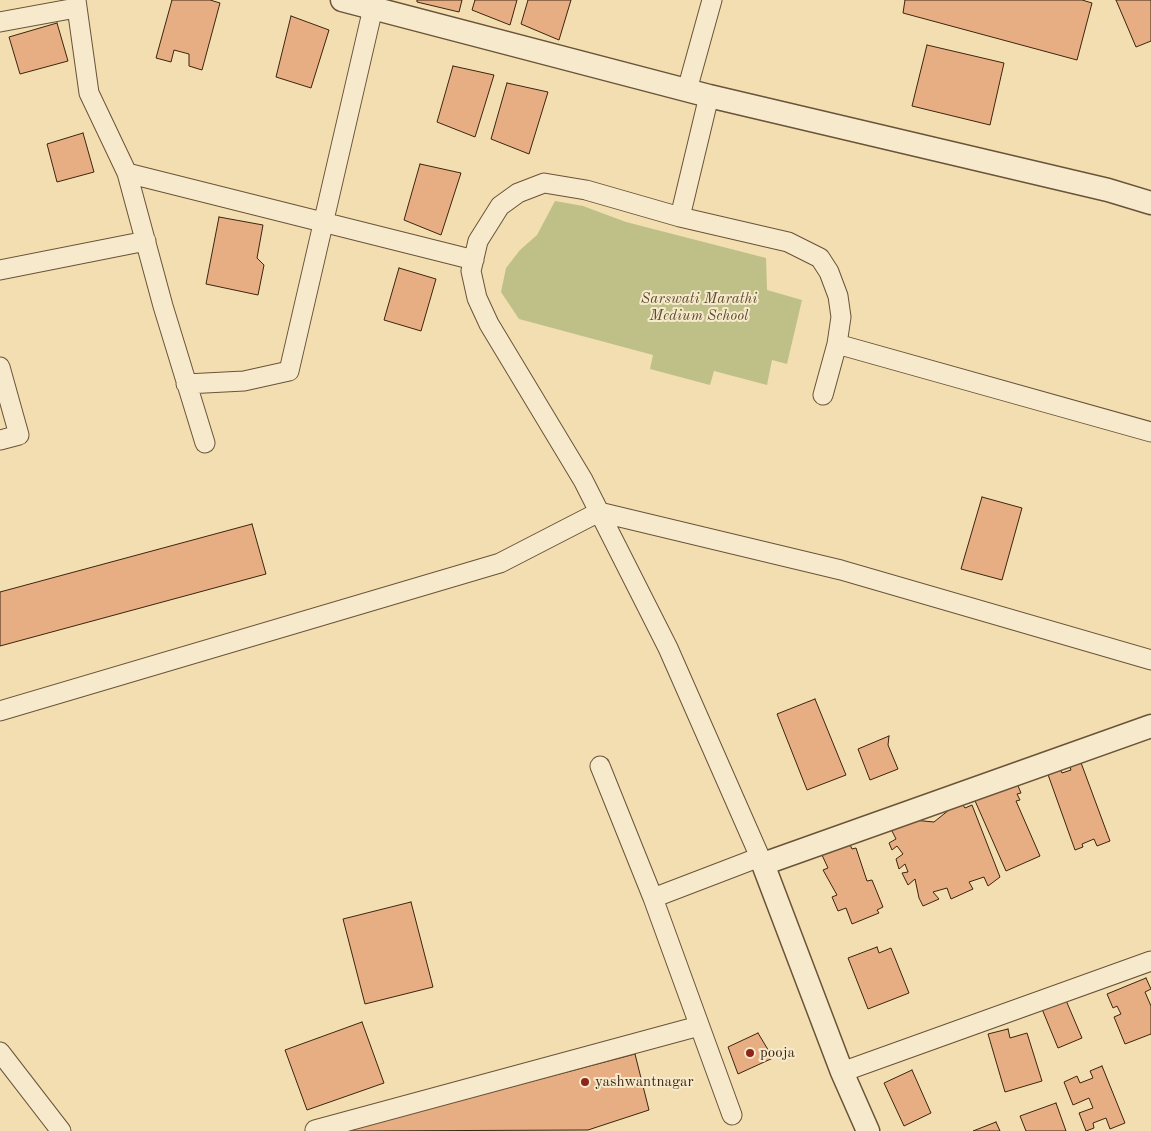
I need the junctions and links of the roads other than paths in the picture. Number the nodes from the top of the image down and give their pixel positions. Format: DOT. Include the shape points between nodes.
graph roads {
  1 [pos="342,0"];
  2 [pos="712,0"];
  3 [pos="76,4"];
  4 [pos="373,8"];
  5 [pos="0,22"];
  6 [pos="687,90"];
  7 [pos="709,96"];
  8 [pos="127,173"];
  9 [pos="1151,203"];
  10 [pos="680,217"];
  11 [pos="323,222"];
  12 [pos="146,241"];
  13 [pos="474,260"];
  14 [pos="0,270"];
  15 [pos="838,344"];
  16 [pos="0,368"];
  17 [pos="186,384"];
  18 [pos="823,395"];
  19 [pos="1151,432"];
  20 [pos="0,440"];
  21 [pos="204,443"];
  22 [pos="598,512"];
  23 [pos="1151,660"];
  24 [pos="0,711"];
  25 [pos="1151,726"];
  26 [pos="600,766"];
  27 [pos="762,860"];
  28 [pos="653,898"];
  29 [pos="1151,962"];
  30 [pos="699,1026"];
  31 [pos="0,1052"];
  32 [pos="842,1072"];
  33 [pos="732,1115"];
  34 [pos="315,1130"];
  35 [pos="61,1131"];
  36 [pos="868,1131"];
  1 -- 4 [label="street"];
  2 -- 6 [label="street"];
  3 -- 5 [label="street"];
  3 -- 8 [label="street" via="89,93"];
  4 -- 6 [label="street"];
  4 -- 11 [label="street"];
  6 -- 7 [label="street"];
  7 -- 9 [label="street" via="1108,190"];
  7 -- 10 [label="street"];
  8 -- 11 [label="street"];
  8 -- 12 [label="street"];
  10 -- 13 [label="street" via="586,190 544,183 518,193 500,206 478,240"];
  10 -- 15 [label="street" via="788,242 820,258 830,272 838,296"];
  11 -- 13 [label="street"];
  11 -- 17 [label="street" via="289,370 244,381"];
  12 -- 14 [label="street"];
  12 -- 17 [label="street"];
  13 -- 22 [label="street" via="471,271 489,324"];
  15 -- 18 [label="street"];
  15 -- 19 [label="street"];
  16 -- 20 [label="street" via="19,435"];
  17 -- 21 [label="street"];
  22 -- 23 [label="street" via="841,570"];
  22 -- 24 [label="street" via="500,563"];
  22 -- 27 [label="street" via="668,648"];
  25 -- 27 [label="street"];
  26 -- 28 [label="street"];
  27 -- 28 [label="street"];
  27 -- 32 [label="street"];
  28 -- 30 [label="street"];
  29 -- 32 [label="street"];
  30 -- 33 [label="street"];
  30 -- 34 [label="street"];
  31 -- 35 [label="street"];
  32 -- 36 [label="street"];
}
